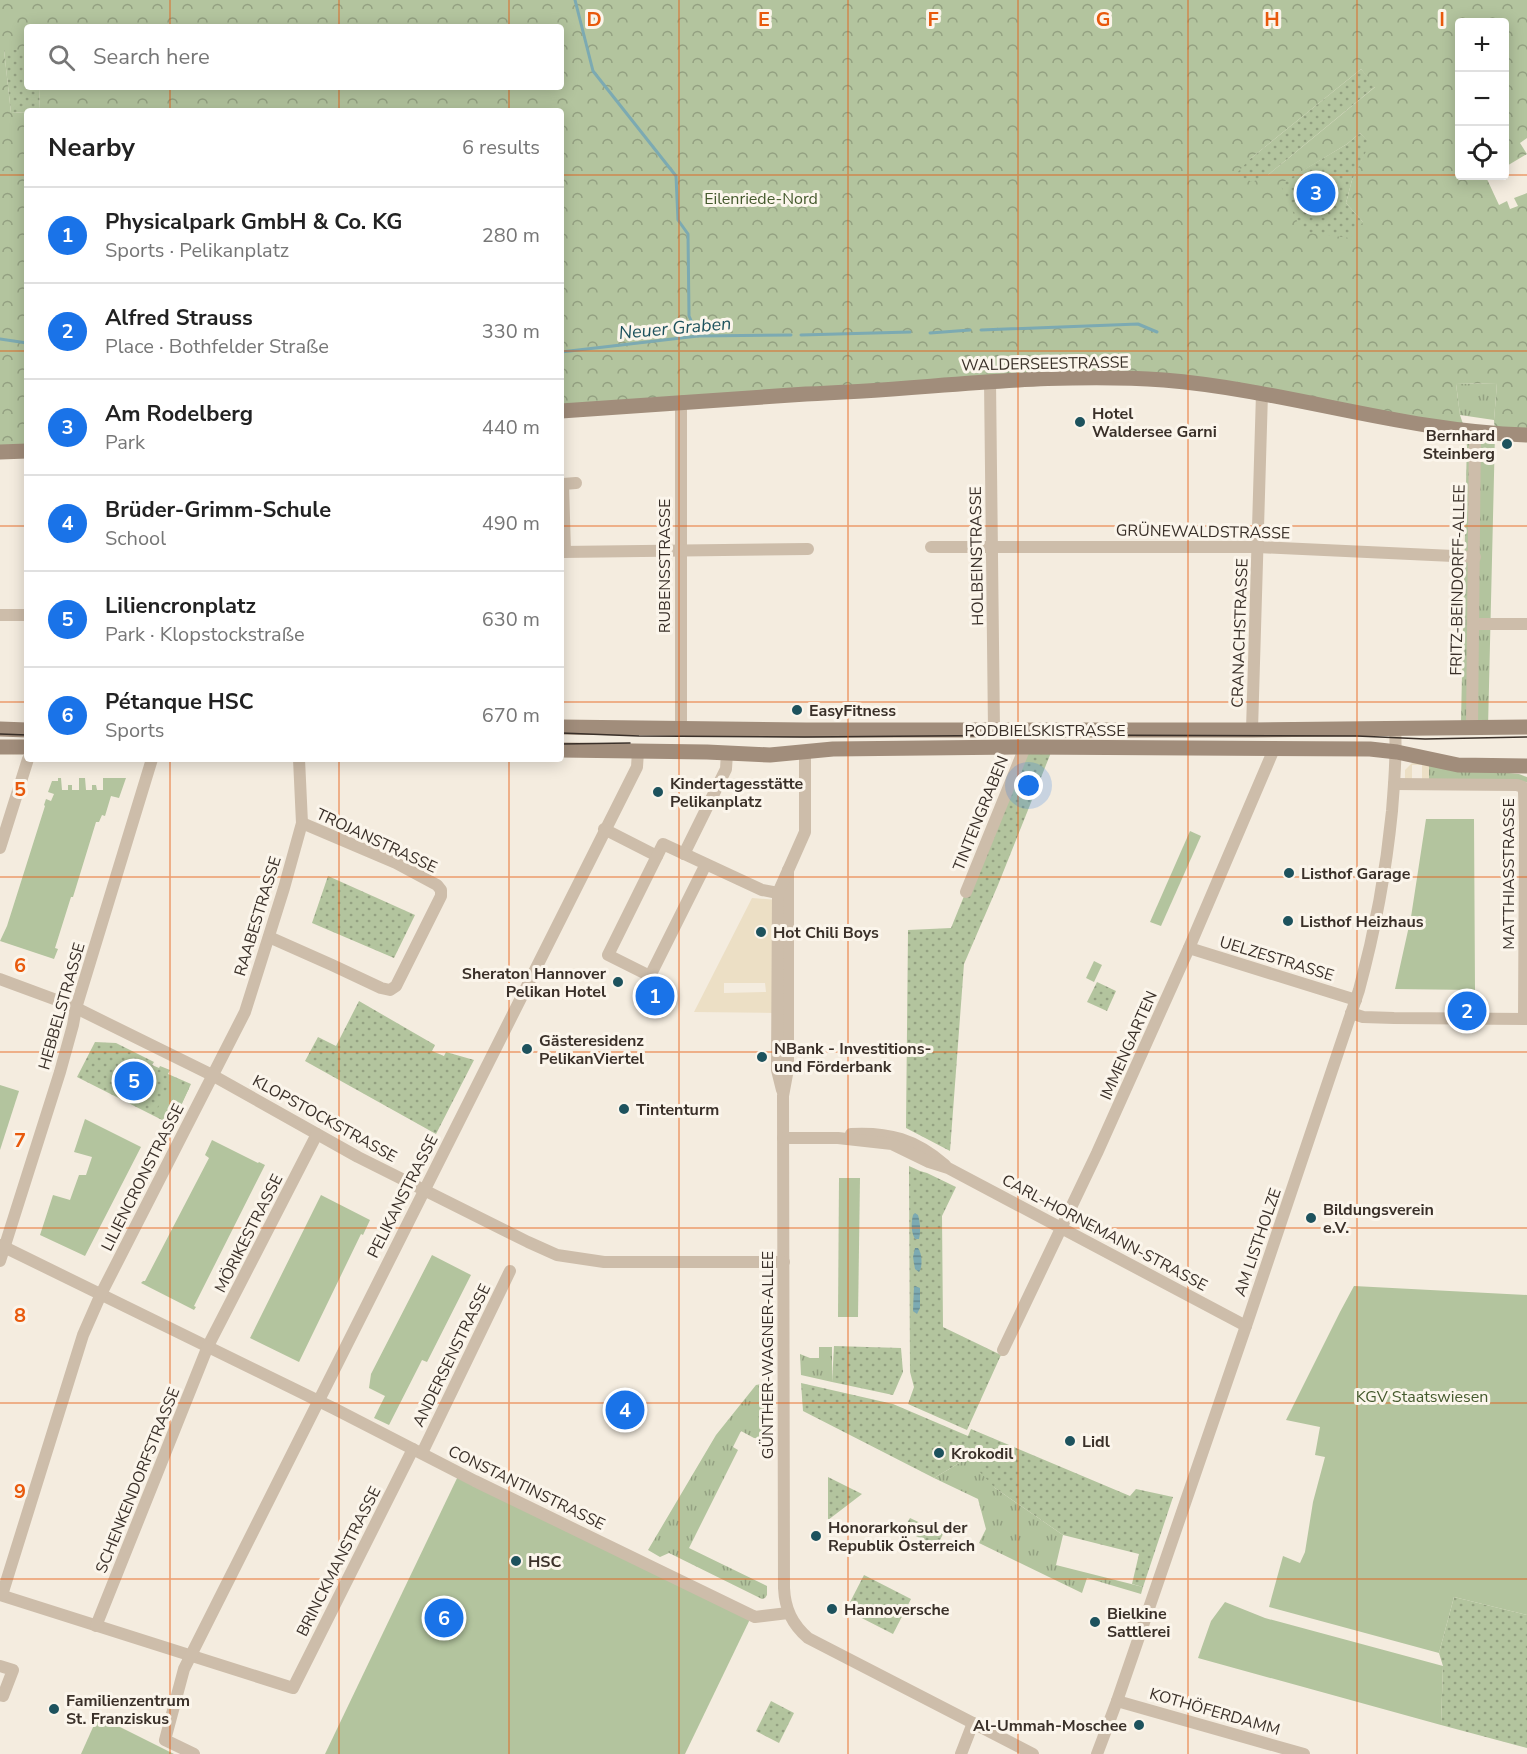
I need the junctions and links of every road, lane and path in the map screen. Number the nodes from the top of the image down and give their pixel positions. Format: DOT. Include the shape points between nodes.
graph roads {
  1 [pos="990,381"];
  2 [pos="1262,393"];
  3 [pos="681,403"];
  4 [pos="564,411"];
  5 [pos="1475,431"];
  6 [pos="1527,435"];
  7 [pos="24,451"];
  8 [pos="0,452"];
  9 [pos="567,484"];
  10 [pos="564,535"];
  11 [pos="992,546"];
  12 [pos="931,547"];
  13 [pos="1258,547"];
  14 [pos="808,549"];
  15 [pos="680,550"];
  16 [pos="564,552"];
  17 [pos="1475,557"];
  18 [pos="0,615"];
  19 [pos="24,615"];
  20 [pos="1474,624"];
  21 [pos="1527,624"];
  22 [pos="564,727"];
  23 [pos="1527,727"];
  24 [pos="639,728"];
  25 [pos="681,728"];
  26 [pos="1395,728"];
  27 [pos="0,729"];
  28 [pos="1472,729"];
  29 [pos="24,730"];
  30 [pos="806,730"];
  31 [pos="994,730"];
  32 [pos="1252,730"];
  33 [pos="0,747"];
  34 [pos="24,747"];
  35 [pos="1025,747"];
  36 [pos="1274,749"];
  37 [pos="564,750"];
  38 [pos="638,751"];
  39 [pos="805,752"];
  40 [pos="1397,752"];
  41 [pos="727,753"];
  42 [pos="27,762"];
  43 [pos="151,762"];
  44 [pos="299,762"];
  45 [pos="1525,767"];
  46 [pos="1394,784"];
  47 [pos="302,824"];
  48 [pos="604,829"];
  49 [pos="0,848"];
  50 [pos="684,854"];
  51 [pos="657,856"];
  52 [pos="706,864"];
  53 [pos="788,870"];
  54 [pos="778,892"];
  55 [pos="966,892"];
  56 [pos="269,937"];
  57 [pos="1189,948"];
  58 [pos="0,979"];
  59 [pos="1356,999"];
  60 [pos="76,1008"];
  61 [pos="1351,1013"];
  62 [pos="1526,1019"];
  63 [pos="212,1075"];
  64 [pos="783,1096"];
  65 [pos="317,1134"];
  66 [pos="783,1138"];
  67 [pos="424,1190"];
  68 [pos="1062,1228"];
  69 [pos="2,1246"];
  70 [pos="0,1261"];
  71 [pos="784,1262"];
  72 [pos="510,1271"];
  73 [pos="101,1294"];
  74 [pos="1246,1326"];
  75 [pos="208,1346"];
  76 [pos="1003,1350"];
  77 [pos="318,1401"];
  78 [pos="418,1451"];
  79 [pos="1,1595"];
  80 [pos="788,1613"];
  81 [pos="96,1626"];
  82 [pos="191,1655"];
  83 [pos="0,1666"];
  84 [pos="3,1696"];
  85 [pos="1117,1701"];
  86 [pos="973,1723"];
  87 [pos="194,1754"];
  88 [pos="961,1754"];
  89 [pos="1033,1754"];
  90 [pos="1097,1754"];
  91 [pos="1304,1754"];
  1 -- 2 [label="main road, WALDERSEESTRASSE" via="1072,377 1163,380"];
  1 -- 3 [label="main road, WALDERSEESTRASSE"];
  1 -- 11 [label="street, HOLBEINSTRASSE"];
  2 -- 5 [label="main road, WALDERSEESTRASSE"];
  2 -- 13 [label="street, CRANACHSTRASSE"];
  3 -- 4 [label="main road, WALDERSEESTRASSE"];
  3 -- 15 [label="street, RUBENSSTRASSE"];
  5 -- 6 [label="main road, WALDERSEESTRASSE"];
  5 -- 17 [label="street, FRITZ-BEINDORFF-ALLEE"];
  7 -- 8 [label="main road"];
  9 -- 10 [label="street"];
  11 -- 12 [label="street, GRÜNEWALDSTRASSE"];
  11 -- 13 [label="street, GRÜNEWALDSTRASSE"];
  11 -- 31 [label="street, HOLBEINSTRASSE"];
  13 -- 17 [label="street, GRÜNEWALDSTRASSE"];
  13 -- 32 [label="street, CRANACHSTRASSE"];
  14 -- 15 [label="street"];
  15 -- 16 [label="street"];
  15 -- 25 [label="street, RUBENSSTRASSE"];
  17 -- 20 [label="street, FRITZ-BEINDORFF-ALLEE"];
  18 -- 19 [label="street"];
  20 -- 21 [label="street"];
  20 -- 28 [label="street, FRITZ-BEINDORFF-ALLEE"];
  22 -- 24 [label="main road, PODBIELSKISTRASSE"];
  23 -- 28 [label="main road, PODBIELSKISTRASSE"];
  24 -- 25 [label="main road, PODBIELSKISTRASSE"];
  24 -- 38 [label="main road"];
  25 -- 30 [label="main road, PODBIELSKISTRASSE"];
  26 -- 28 [label="main road, PODBIELSKISTRASSE"];
  26 -- 32 [label="main road, PODBIELSKISTRASSE"];
  26 -- 40 [label="street, AM LISTHOLZE"];
  27 -- 29 [label="main road"];
  30 -- 31 [label="main road, PODBIELSKISTRASSE"];
  30 -- 39 [label="main road"];
  31 -- 32 [label="main road, PODBIELSKISTRASSE"];
  33 -- 34 [label="main road"];
  35 -- 36 [label="main road, PODBIELSKISTRASSE"];
  35 -- 39 [label="main road, PODBIELSKISTRASSE"];
  35 -- 55 [label="street, TINTENGRABEN"];
  36 -- 40 [label="main road, PODBIELSKISTRASSE"];
  36 -- 57 [label="street, IMMENGARTEN"];
  37 -- 38 [label="main road, PODBIELSKISTRASSE"];
  38 -- 41 [label="main road, PODBIELSKISTRASSE"];
  38 -- 48 [label="street, PELIKANSTRASSE" via="637,766"];
  39 -- 41 [label="main road, PODBIELSKISTRASSE"];
  39 -- 53 [label="street, GÜNTHER-WAGNER-ALLEE" via="805,832"];
  40 -- 45 [label="main road, PODBIELSKISTRASSE" via="1458,765"];
  40 -- 46 [label="street, AM LISTHOLZE"];
  41 -- 50 [label="street" via="726,769"];
  42 -- 49 [label="street"];
  43 -- 60 [label="street, HEBBELSTRASSE"];
  44 -- 47 [label="street, RAABESTRASSE"];
  46 -- 59 [label="street, AM LISTHOLZE" via="1381,894"];
  46 -- 62 [label="street, MATTHIASSTRASSE" via="1523,787"];
  47 -- 56 [label="street, RAABESTRASSE"];
  47 -- 56 [label="street, TROJANSTRASSE" via="427,880 441,890 441,896 396,986 390,990"];
  48 -- 51 [label="street"];
  48 -- 67 [label="street, PELIKANSTRASSE"];
  50 -- 51 [label="street" via="663,844"];
  50 -- 52 [label="street"];
  51 -- 52 [label="street" via="608,955 650,976"];
  52 -- 54 [label="street" via="762,890"];
  53 -- 54 [label="street, GÜNTHER-WAGNER-ALLEE"];
  53 -- 64 [label="street, GÜNTHER-WAGNER-ALLEE" via="788,1069"];
  54 -- 64 [label="street, GÜNTHER-WAGNER-ALLEE" via="777,1070"];
  56 -- 63 [label="street, RAABESTRASSE" via="245,1012"];
  57 -- 59 [label="street, UELZESTRASSE"];
  57 -- 68 [label="street, IMMENGARTEN"];
  58 -- 60 [label="street, KLOPSTOCKSTRASSE"];
  59 -- 61 [label="street, AM LISTHOLZE"];
  60 -- 63 [label="street, KLOPSTOCKSTRASSE"];
  60 -- 69 [label="street, HEBBELSTRASSE" via="60,1072"];
  61 -- 62 [label="street" via="1363,1017"];
  61 -- 74 [label="street, AM LISTHOLZE"];
  63 -- 65 [label="street, KLOPSTOCKSTRASSE"];
  63 -- 73 [label="street, LILIENCRONSTRASSE"];
  64 -- 66 [label="street, GÜNTHER-WAGNER-ALLEE"];
  65 -- 67 [label="street, KLOPSTOCKSTRASSE"];
  65 -- 75 [label="street, MÖRIKESTRASSE"];
  66 -- 68 [label="street, CARL-HORNEMANN-STRASSE" via="838,1138 871,1132 893,1136"];
  66 -- 71 [label="street, GÜNTHER-WAGNER-ALLEE"];
  67 -- 71 [label="street, KLOPSTOCKSTRASSE" via="540,1248 582,1260"];
  67 -- 77 [label="street, PELIKANSTRASSE"];
  68 -- 74 [label="street, CARL-HORNEMANN-STRASSE"];
  68 -- 76 [label="street, IMMENGARTEN"];
  69 -- 70 [label="street, HEBBELSTRASSE"];
  69 -- 73 [label="street, CONSTANTINSTRASSE"];
  71 -- 80 [label="street, GÜNTHER-WAGNER-ALLEE" via="784,1599"];
  72 -- 78 [label="street, ANDERSENSTRASSE"];
  73 -- 75 [label="street, CONSTANTINSTRASSE"];
  73 -- 79 [label="street, LILIENCRONSTRASSE" via="83,1335"];
  74 -- 85 [label="street, AM LISTHOLZE"];
  75 -- 77 [label="street, CONSTANTINSTRASSE"];
  75 -- 81 [label="street, SCHENKENDORFSTRASSE"];
  77 -- 78 [label="street, CONSTANTINSTRASSE"];
  77 -- 82 [label="street, PELIKANSTRASSE"];
  78 -- 80 [label="street, CONSTANTINSTRASSE" via="755,1617"];
  78 -- 82 [label="street, BRINCKMANSTRASSE" via="293,1688"];
  79 -- 81 [label="street"];
  80 -- 86 [label="street" via="808,1638"];
  81 -- 82 [label="street"];
  82 -- 87 [label="street, PELIKANSTRASSE" via="165,1740"];
  83 -- 84 [label="street" via="13,1670"];
  85 -- 90 [label="street, AM LISTHOLZE"];
  85 -- 91 [label="street, KOTHÖFERDAMM"];
  86 -- 88 [label="street"];
  86 -- 89 [label="street"];
}
